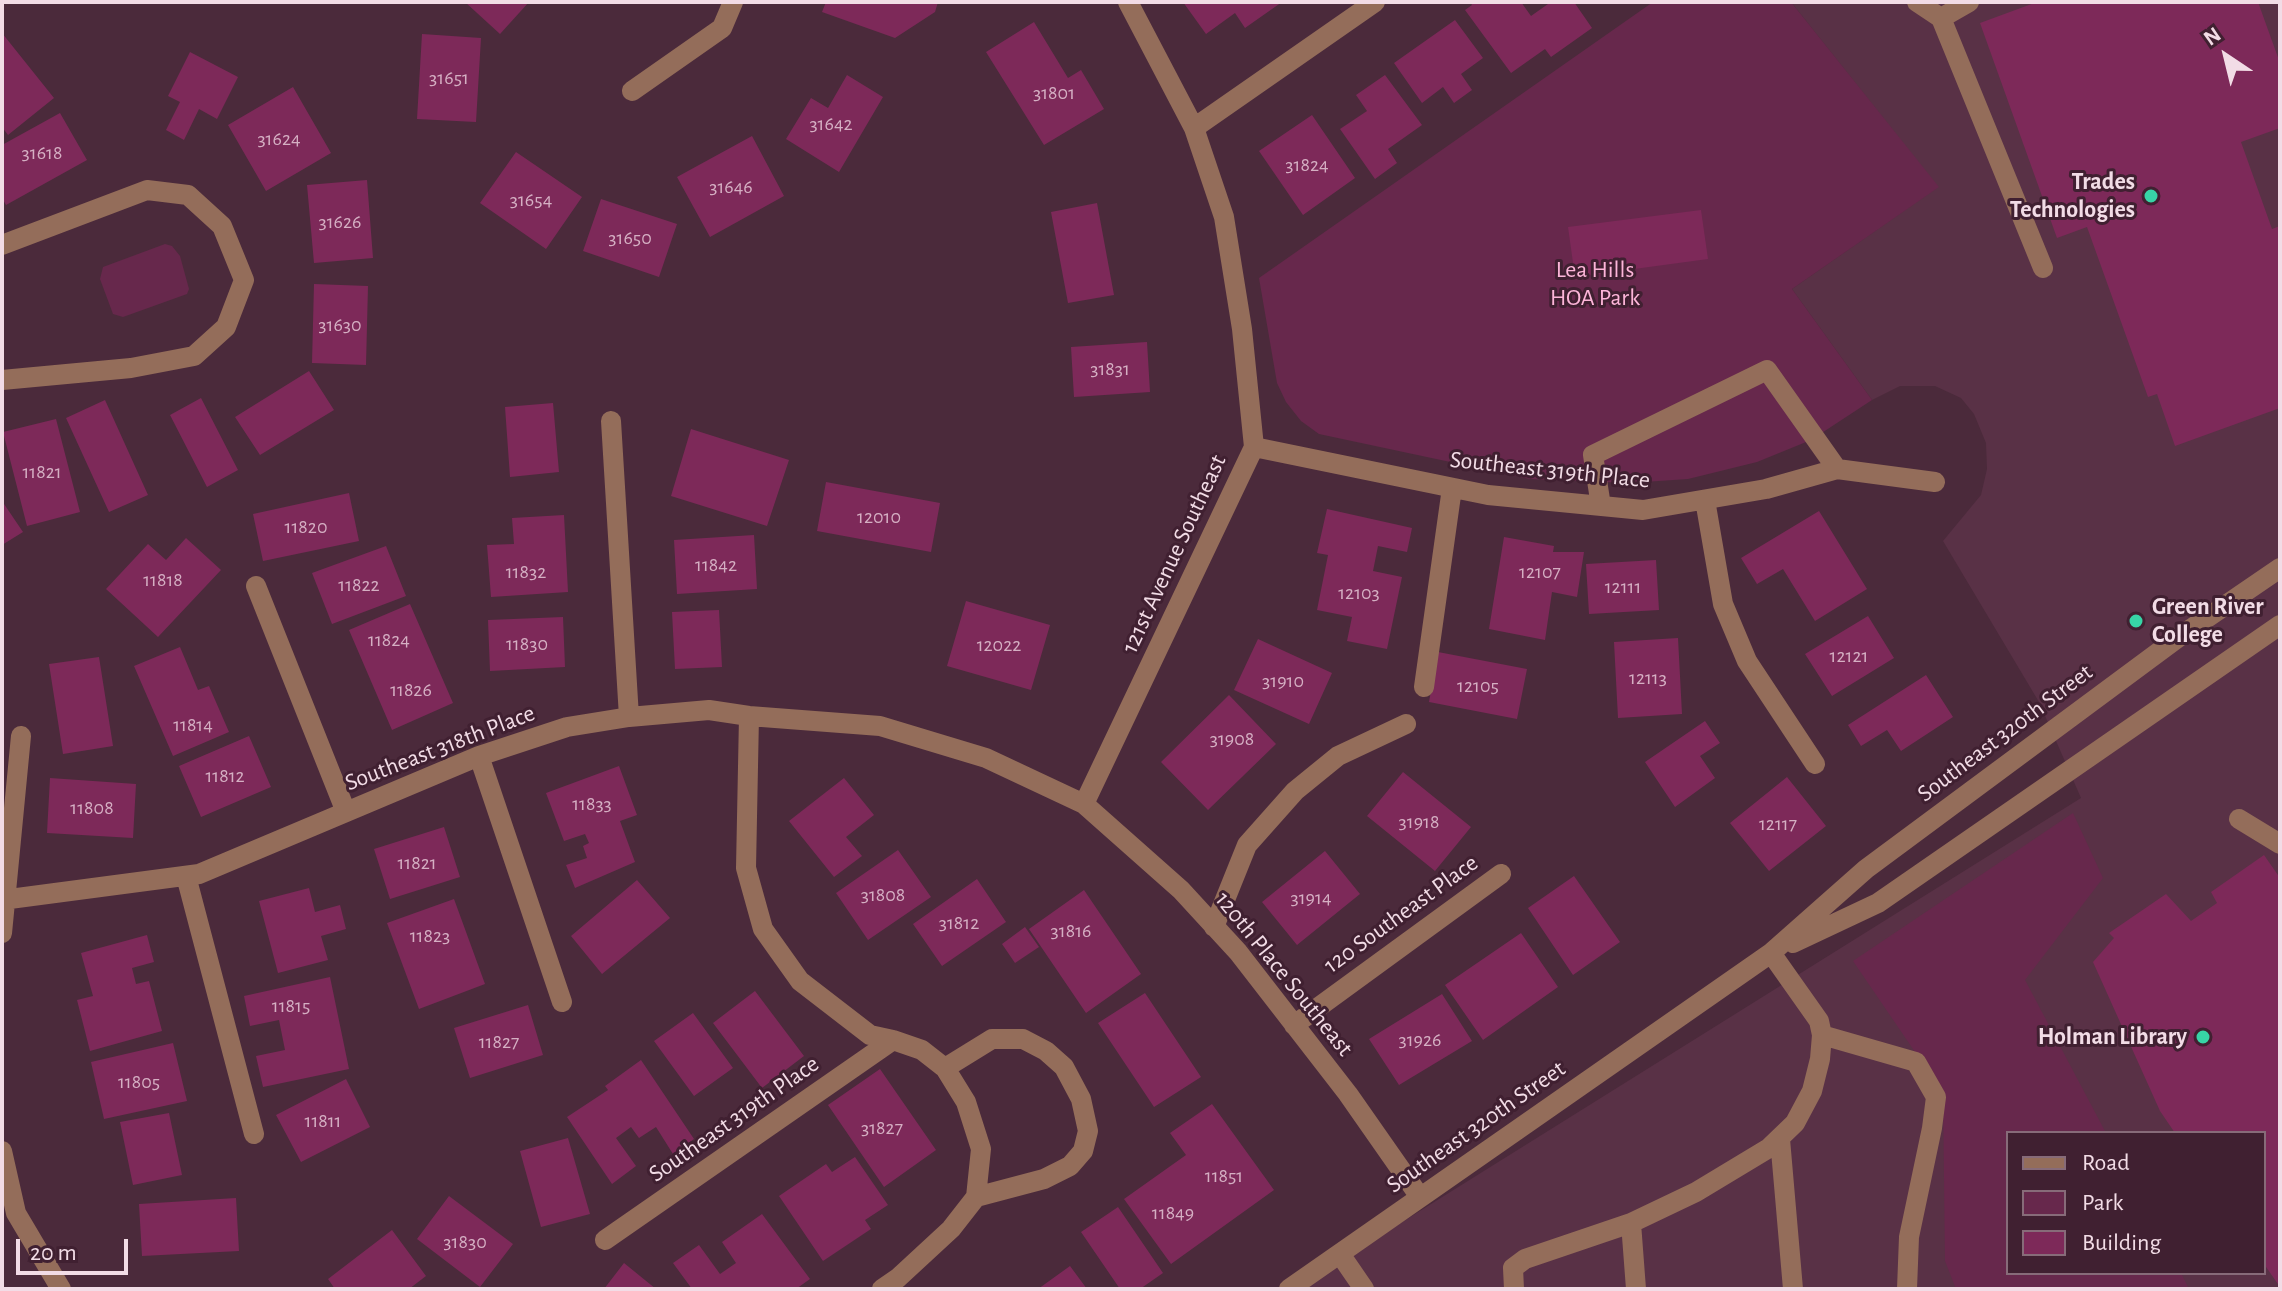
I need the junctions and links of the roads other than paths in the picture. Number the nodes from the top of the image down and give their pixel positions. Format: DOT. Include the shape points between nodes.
graph roads {
  1 [pos="733,2"];
  2 [pos="1128,2"];
  3 [pos="1375,2"];
  4 [pos="1917,2"];
  5 [pos="1969,2"];
  6 [pos="1941,18"];
  7 [pos="632,91"];
  8 [pos="1194,128"];
  9 [pos="2,245"];
  10 [pos="2043,268"];
  11 [pos="2,380"];
  12 [pos="611,421"];
  13 [pos="1254,447"];
  14 [pos="1837,469"];
  15 [pos="1935,482"];
  16 [pos="1452,488"];
  17 [pos="1705,500"];
  18 [pos="1601,506"];
  19 [pos="2280,568"];
  20 [pos="256,586"];
  21 [pos="2280,625"];
  22 [pos="1424,687"];
  23 [pos="749,716"];
  24 [pos="629,717"];
  25 [pos="1406,724"];
  26 [pos="21,736"];
  27 [pos="479,756"];
  28 [pos="1815,764"];
  29 [pos="1084,804"];
  30 [pos="346,812"];
  31 [pos="2239,819"];
  32 [pos="2280,844"];
  33 [pos="1501,874"];
  34 [pos="186,876"];
  35 [pos="3,900"];
  36 [pos="1214,927"];
  37 [pos="2,933"];
  38 [pos="1771,953"];
  39 [pos="562,1002"];
  40 [pos="1294,1025"];
  41 [pos="1822,1035"];
  42 [pos="893,1040"];
  43 [pos="945,1068"];
  44 [pos="254,1134"];
  45 [pos="1780,1139"];
  46 [pos="2,1151"];
  47 [pos="976,1197"];
  48 [pos="1420,1197"];
  49 [pos="1631,1223"];
  50 [pos="605,1240"];
  51 [pos="1340,1254"];
  52 [pos="61,1289"];
  53 [pos="882,1289"];
  54 [pos="1289,1289"];
  55 [pos="1364,1289"];
  56 [pos="1514,1289"];
  57 [pos="1636,1289"];
  58 [pos="1793,1289"];
  59 [pos="1907,1289"];
  1 -- 7 [label="street" via="722,28"];
  2 -- 8 [label="street, 121st Avenue Southeast"];
  3 -- 8 [label="street"];
  4 -- 6 [label="street"];
  5 -- 6 [label="street"];
  6 -- 10 [label="street"];
  8 -- 13 [label="street, 121st Avenue Southeast" via="1224,217"];
  9 -- 11 [label="street" via="147,190 188,195 222,226 244,280 226,327 194,356 131,368"];
  12 -- 24 [label="street"];
  13 -- 16 [label="street, Southeast 319th Place"];
  13 -- 29 [label="street, 121st Avenue Southeast"];
  14 -- 15 [label="street, Southeast 319th Place"];
  14 -- 17 [label="street, Southeast 319th Place"];
  14 -- 18 [label="street" via="1767,370 1593,455"];
  16 -- 18 [label="street, Southeast 319th Place"];
  16 -- 22 [label="street"];
  17 -- 18 [label="street, Southeast 319th Place" via="1643,510"];
  17 -- 28 [label="street" via="1723,604 1747,661"];
  19 -- 38 [label="street, Southeast 320th Street" via="1866,869"];
  20 -- 30 [label="street"];
  21 -- 38 [label="street, Southeast 320th Street" via="1878,903"];
  23 -- 24 [label="street, Southeast 318th Place" via="709,710"];
  23 -- 29 [label="street, Southeast 318th Place" via="880,726 986,758"];
  23 -- 42 [label="street" via="746,868 763,929 800,981 870,1035"];
  24 -- 27 [label="street, Southeast 318th Place" via="567,727"];
  25 -- 36 [label="street" via="1338,756 1295,791 1247,845"];
  26 -- 35 [label="street"];
  27 -- 30 [label="street, Southeast 318th Place"];
  27 -- 39 [label="street"];
  29 -- 36 [label="street, 120th Place Southeast" via="1181,890"];
  30 -- 34 [label="street, Southeast 318th Place"];
  31 -- 32 [label="street"];
  33 -- 40 [label="street, 120 Southeast Place"];
  34 -- 35 [label="street, Southeast 318th Place"];
  34 -- 44 [label="street"];
  35 -- 37 [label="street"];
  36 -- 40 [label="street, 120th Place Southeast"];
  38 -- 41 [label="street" via="1819,1021"];
  38 -- 48 [label="street, Southeast 320th Street"];
  40 -- 48 [label="street, 120th Place Southeast"];
  41 -- 45 [label="street" via="1812,1091"];
  41 -- 59 [label="street" via="1916,1062 1936,1097 1909,1237"];
  42 -- 43 [label="street" via="922,1050"];
  42 -- 50 [label="street, Southeast 319th Place"];
  43 -- 47 [label="street" via="966,1102 981,1149"];
  43 -- 47 [label="street" via="992,1039 1023,1039 1064,1067 1081,1099 1088,1131 1083,1151 1070,1166 1044,1179"];
  45 -- 49 [label="street" via="1696,1192"];
  45 -- 58 [label="street"];
  46 -- 52 [label="street" via="16,1213"];
  47 -- 53 [label="street" via="951,1229"];
  48 -- 51 [label="street, Southeast 320th Street"];
  49 -- 56 [label="street" via="1525,1259 1513,1268"];
  49 -- 57 [label="street"];
  51 -- 54 [label="street, Southeast 320th Street"];
  51 -- 55 [label="street"];
}
